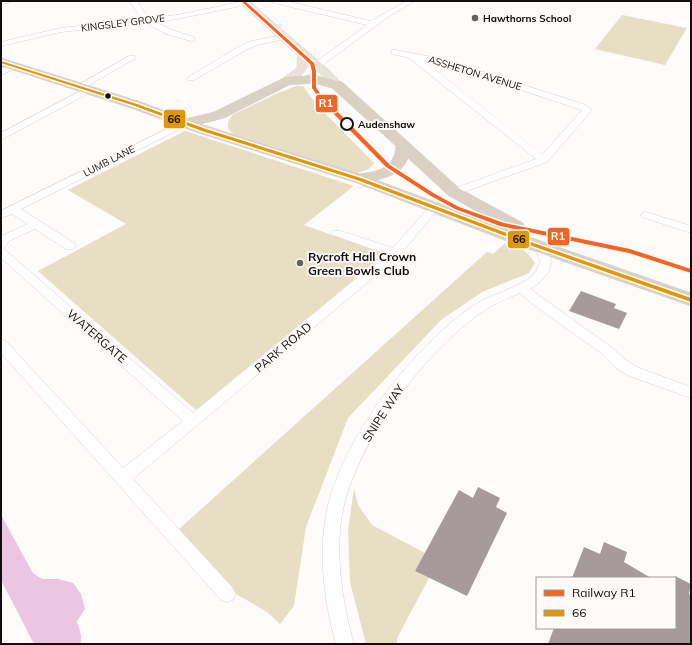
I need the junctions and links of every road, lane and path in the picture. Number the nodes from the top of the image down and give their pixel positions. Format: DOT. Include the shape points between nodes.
graph roads {
  1 [pos="9,1"];
  2 [pos="134,1"];
  3 [pos="277,1"];
  4 [pos="306,1"];
  5 [pos="411,1"];
  6 [pos="245,2"];
  7 [pos="1,3"];
  8 [pos="295,6"];
  9 [pos="147,20"];
  10 [pos="373,24"];
  11 [pos="282,37"];
  12 [pos="191,39"];
  13 [pos="1,44"];
  14 [pos="395,52"];
  15 [pos="304,55"];
  16 [pos="412,56"];
  17 [pos="132,58"];
  18 [pos="7,64"];
  19 [pos="316,66"];
  20 [pos="1,72"];
  21 [pos="191,78"];
  22 [pos="289,80"];
  23 [pos="337,85"];
  24 [pos="84,88"];
  25 [pos="219,115"];
  26 [pos="184,123"];
  27 [pos="227,136"];
  28 [pos="1,137"];
  29 [pos="404,146"];
  30 [pos="543,160"];
  31 [pos="359,179"];
  32 [pos="454,192"];
  33 [pos="435,207"];
  34 [pos="13,209"];
  35 [pos="1,215"];
  36 [pos="646,216"];
  37 [pos="36,224"];
  38 [pos="691,230"];
  39 [pos="338,233"];
  40 [pos="1,246"];
  41 [pos="70,246"];
  42 [pos="541,248"];
  43 [pos="1,252"];
  44 [pos="395,254"];
  45 [pos="521,288"];
  46 [pos="691,288"];
  47 [pos="691,300"];
  48 [pos="1,344"];
  49 [pos="691,393"];
  50 [pos="193,421"];
  51 [pos="122,478"];
  52 [pos="227,594"];
  53 [pos="345,644"];
  1 -- 7 [label="street"];
  2 -- 9 [label="street"];
  3 -- 8 [label="street"];
  4 -- 8 [label="street"];
  5 -- 10 [label="street, LUMB LANE"];
  6 -- 9 [label="street, KINGSLEY GROVE" via="202,12"];
  6 -- 11 [label="main road"];
  8 -- 10 [label="street"];
  9 -- 12 [label="street" via="169,32"];
  9 -- 13 [label="street, KINGSLEY GROVE" via="61,30"];
  10 -- 19 [label="street, LUMB LANE"];
  11 -- 15 [label="main road"];
  11 -- 21 [label="street" via="243,48"];
  14 -- 16 [label="street"];
  15 -- 19 [label="main road"];
  15 -- 22 [label="main road, LUMB LANE" via="302,69"];
  16 -- 30 [label="street, ASSHETON AVENUE"];
  16 -- 30 [label="street, ASSHETON AVENUE" via="440,61 587,110"];
  17 -- 24 [label="street"];
  18 -- 20 [label="street"];
  18 -- 24 [label="highway"];
  19 -- 22 [label="street, LUMB LANE"];
  19 -- 23 [label="main road"];
  22 -- 23 [label="highway" via="314,79"];
  22 -- 25 [label="highway, LUMB LANE"];
  23 -- 29 [label="highway"];
  24 -- 26 [label="highway"];
  24 -- 28 [label="street"];
  25 -- 26 [label="highway, LUMB LANE"];
  25 -- 27 [label="highway" via="222,131"];
  26 -- 27 [label="highway"];
  26 -- 34 [label="street, LUMB LANE"];
  27 -- 31 [label="highway"];
  29 -- 31 [label="highway" via="400,164 396,167"];
  29 -- 32 [label="highway"];
  30 -- 32 [label="street, ASSHETON AVENUE"];
  31 -- 33 [label="highway"];
  32 -- 33 [label="highway"];
  32 -- 46 [label="highway" via="524,230"];
  33 -- 42 [label="highway"];
  33 -- 44 [label="street, PARK ROAD"];
  34 -- 35 [label="street, LUMB LANE"];
  34 -- 37 [label="street"];
  36 -- 38 [label="street"];
  37 -- 40 [label="street" via="5,239"];
  37 -- 41 [label="street"];
  39 -- 44 [label="street"];
  42 -- 45 [label="street, SNIPE WAY" via="546,261 542,274"];
  42 -- 47 [label="highway"];
  43 -- 50 [label="street, WATERGATE"];
  44 -- 50 [label="street, PARK ROAD"];
  45 -- 49 [label="street" via="606,350 621,364 634,372"];
  45 -- 53 [label="street, SNIPE WAY" via="482,306 424,356 379,416 354,461 342,488 334,520 332,554 334,590"];
  48 -- 51 [label="street"];
  50 -- 51 [label="street, PARK ROAD"];
  51 -- 52 [label="street"];
}
